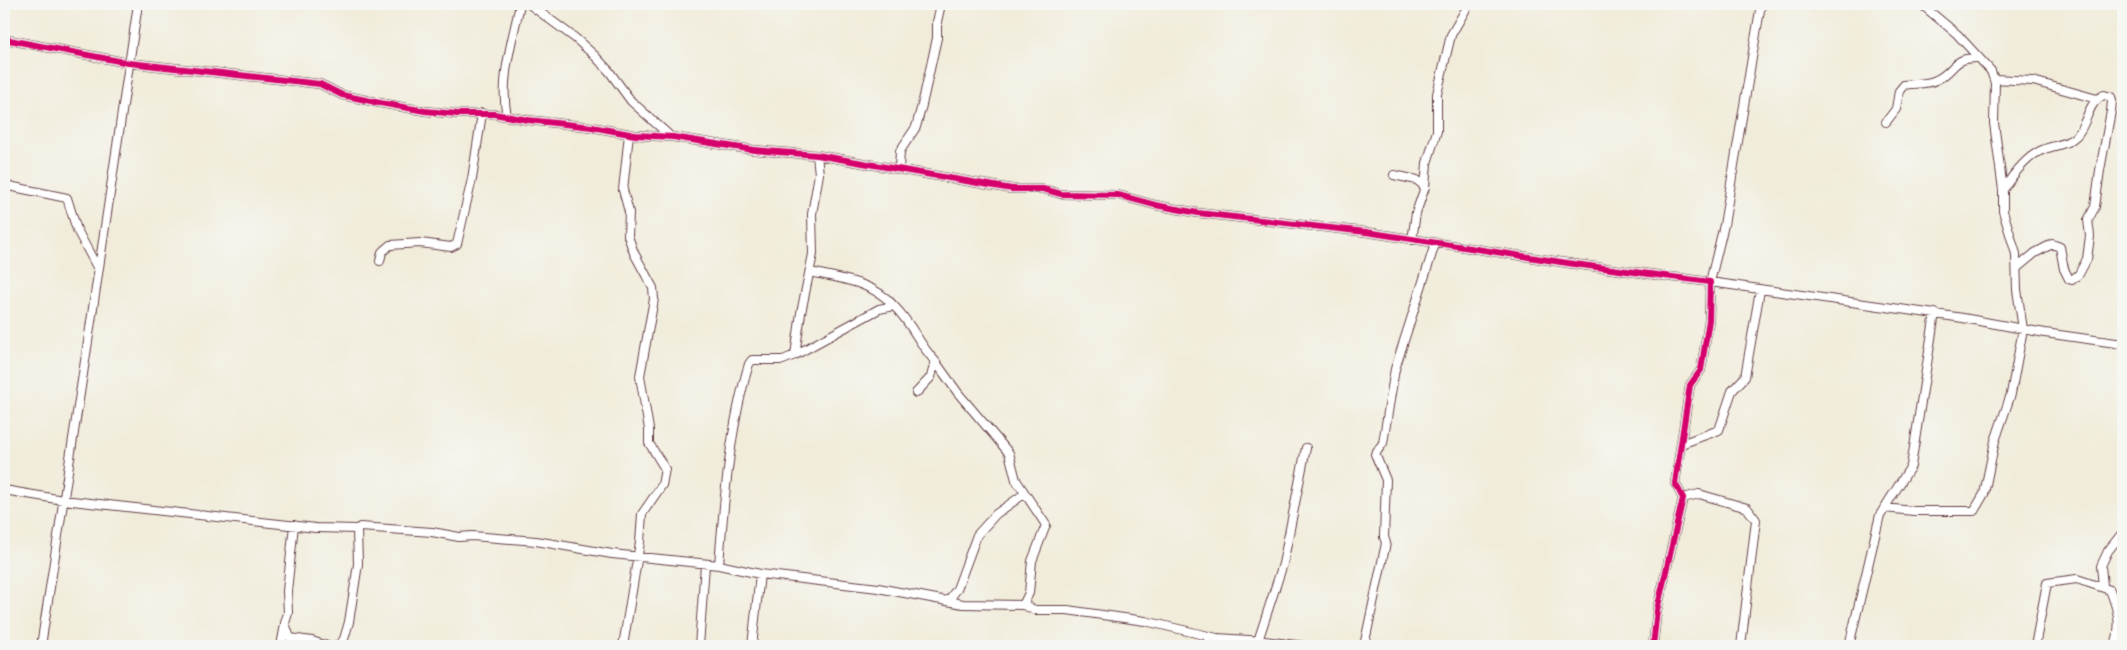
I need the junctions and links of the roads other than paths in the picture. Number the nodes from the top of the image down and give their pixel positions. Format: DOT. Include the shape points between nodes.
graph roads {
  1 [pos="138,4"];
  2 [pos="520,4"];
  3 [pos="529,4"];
  4 [pos="941,4"];
  5 [pos="1469,4"];
  6 [pos="1761,4"];
  7 [pos="1921,4"];
  8 [pos="4,39"];
  9 [pos="1979,58"];
  10 [pos="129,63"];
  11 [pos="1994,79"];
  12 [pos="2097,99"];
  13 [pos="482,113"];
  14 [pos="507,116"];
  15 [pos="1886,122"];
  16 [pos="629,134"];
  17 [pos="670,136"];
  18 [pos="817,155"];
  19 [pos="899,169"];
  20 [pos="1394,175"];
  21 [pos="4,185"];
  22 [pos="1425,187"];
  23 [pos="2003,190"];
  24 [pos="1412,240"];
  25 [pos="1435,244"];
  26 [pos="380,260"];
  27 [pos="2017,268"];
  28 [pos="98,270"];
  29 [pos="810,272"];
  30 [pos="1710,282"];
  31 [pos="1760,290"];
  32 [pos="894,306"];
  33 [pos="1935,314"];
  34 [pos="2023,329"];
  35 [pos="2123,344"];
  36 [pos="795,355"];
  37 [pos="935,361"];
  38 [pos="916,393"];
  39 [pos="1681,444"];
  40 [pos="1306,448"];
  41 [pos="4,490"];
  42 [pos="1024,494"];
  43 [pos="1683,498"];
  44 [pos="62,500"];
  45 [pos="1884,508"];
  46 [pos="294,525"];
  47 [pos="357,529"];
  48 [pos="2123,532"];
  49 [pos="637,557"];
  50 [pos="705,564"];
  51 [pos="719,565"];
  52 [pos="760,574"];
  53 [pos="2103,586"];
  54 [pos="948,601"];
  55 [pos="1023,605"];
  56 [pos="285,623"];
  57 [pos="2121,634"];
  58 [pos="1209,636"];
  59 [pos="1258,640"];
  60 [pos="1275,644"];
  61 [pos="40,646"];
  62 [pos="281,646"];
  63 [pos="327,646"];
  64 [pos="334,646"];
  65 [pos="623,646"];
  66 [pos="699,646"];
  67 [pos="752,646"];
  68 [pos="1207,646"];
  69 [pos="1304,646"];
  70 [pos="1364,646"];
  71 [pos="1653,646"];
  72 [pos="1741,646"];
  73 [pos="1849,646"];
  74 [pos="2034,646"];
  75 [pos="2115,646"];
  1 -- 10 [label="street"];
  2 -- 14 [label="street" via="506,75 504,96"];
  3 -- 17 [label="street" via="594,55 637,108"];
  4 -- 19 [label="street" via="922,105 916,127 900,151"];
  5 -- 22 [label="street" via="1451,35 1437,94 1437,131 1427,163"];
  6 -- 30 [label="street" via="1724,225"];
  7 -- 9 [label="street"];
  8 -- 10 [label="street"];
  9 -- 11 [label="street"];
  9 -- 15 [label="street" via="1960,60 1932,82 1904,85 1896,109"];
  10 -- 13 [label="street" via="320,84 342,94 380,103 457,114"];
  10 -- 28 [label="street"];
  11 -- 12 [label="street" via="2033,81"];
  11 -- 23 [label="street" via="1994,123"];
  12 -- 23 [label="street" via="2078,134 2061,145 2035,154"];
  12 -- 27 [label="street" via="2104,95 2112,101 2095,207 2088,220 2090,236 2083,269 2076,278 2070,279 2064,269 2060,248 2052,244"];
  13 -- 14 [label="street"];
  13 -- 26 [label="street" via="472,179 457,244 451,247 420,243 390,245 382,252"];
  14 -- 16 [label="street"];
  16 -- 17 [label="street"];
  16 -- 49 [label="street" via="623,190 629,212 628,236 653,288 654,299 640,376 650,429 649,442 665,469 662,484 642,514"];
  17 -- 18 [label="street" via="754,150"];
  18 -- 19 [label="street"];
  18 -- 29 [label="street" via="819,174 812,214"];
  19 -- 24 [label="street" via="1012,189 1118,195 1198,213"];
  20 -- 22 [label="street" via="1417,180"];
  21 -- 28 [label="street" via="67,198 77,230"];
  22 -- 24 [label="street" via="1416,213"];
  23 -- 27 [label="street" via="2003,211"];
  24 -- 25 [label="street"];
  25 -- 30 [label="street"];
  25 -- 70 [label="street" via="1395,369 1383,443 1375,454 1386,480 1386,542"];
  27 -- 34 [label="street"];
  28 -- 44 [label="street"];
  29 -- 32 [label="street" via="869,288"];
  29 -- 36 [label="street"];
  30 -- 31 [label="street"];
  30 -- 39 [label="street" via="1701,370 1690,385"];
  31 -- 33 [label="street"];
  31 -- 39 [label="street" via="1745,377 1732,390 1719,430"];
  32 -- 36 [label="street" via="879,309"];
  32 -- 37 [label="street"];
  33 -- 34 [label="street"];
  33 -- 45 [label="street" via="1911,466"];
  34 -- 35 [label="street"];
  34 -- 45 [label="street" via="2011,394 1995,441 1984,494 1974,511"];
  36 -- 51 [label="street" via="783,360 752,360 749,364 737,412"];
  37 -- 38 [label="street" via="931,377"];
  37 -- 42 [label="street" via="954,389 1009,453 1014,475"];
  39 -- 43 [label="street" via="1675,483"];
  40 -- 59 [label="street" via="1284,564"];
  41 -- 44 [label="street"];
  42 -- 54 [label="street" via="996,514 978,535 957,589"];
  42 -- 55 [label="street" via="1046,526 1032,561 1029,593"];
  43 -- 71 [label="street" via="1657,610"];
  43 -- 72 [label="street" via="1699,494 1747,508 1756,520"];
  44 -- 46 [label="street"];
  44 -- 61 [label="street"];
  45 -- 73 [label="street"];
  46 -- 47 [label="street"];
  46 -- 56 [label="street"];
  47 -- 49 [label="street" via="410,530 459,537 536,541"];
  47 -- 64 [label="street" via="358,564 349,622 344,640"];
  48 -- 53 [label="street" via="2101,566"];
  49 -- 50 [label="street"];
  49 -- 65 [label="street"];
  50 -- 51 [label="street"];
  50 -- 66 [label="street"];
  51 -- 52 [label="street"];
  52 -- 54 [label="street" via="878,588"];
  52 -- 67 [label="street"];
  53 -- 57 [label="street" via="2110,590 2119,612"];
  53 -- 74 [label="street" via="2078,579 2047,583"];
  54 -- 55 [label="street"];
  55 -- 58 [label="street" via="1035,610 1061,609 1145,621"];
  56 -- 62 [label="street"];
  56 -- 63 [label="street" via="290,638"];
  57 -- 75 [label="street"];
  58 -- 59 [label="street"];
  58 -- 68 [label="street"];
  59 -- 60 [label="street"];
  60 -- 69 [label="street"];
}
